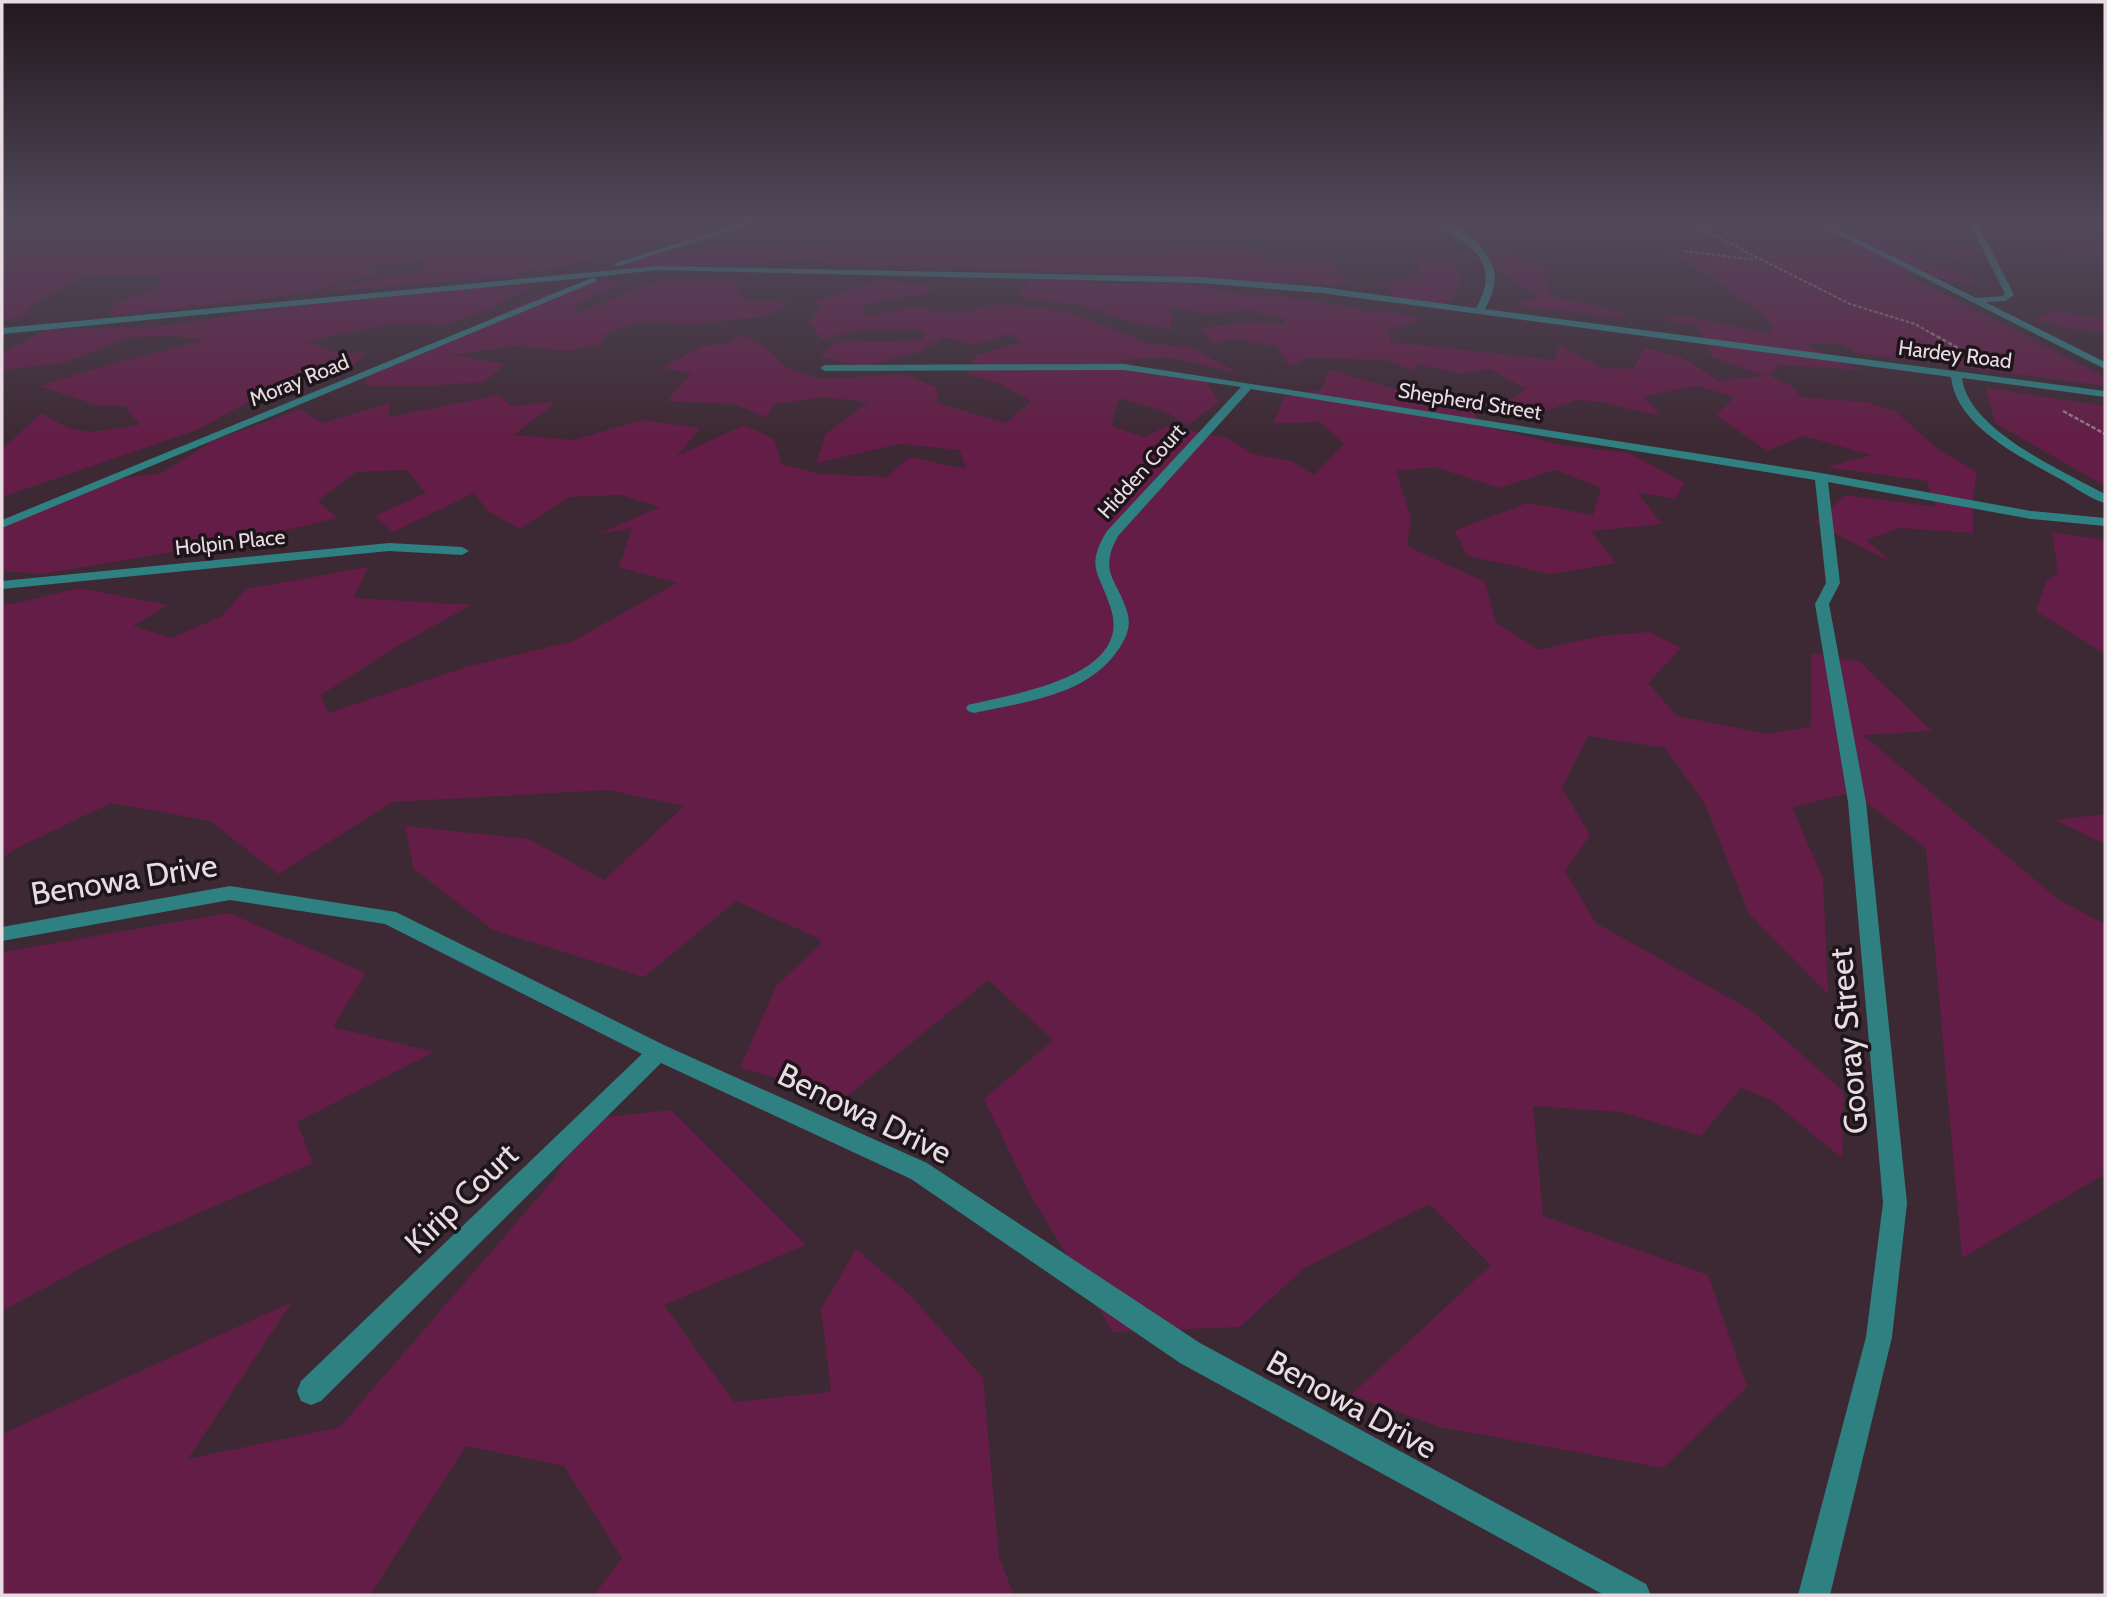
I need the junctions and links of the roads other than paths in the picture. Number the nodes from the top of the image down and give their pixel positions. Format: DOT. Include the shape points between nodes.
graph roads {
  1 [pos="382,294"];
  2 [pos="556,294"];
  3 [pos="1348,294"];
  4 [pos="1488,294"];
  5 [pos="1965,294"];
  6 [pos="2009,294"];
  7 [pos="1978,300"];
  8 [pos="1479,311"];
  9 [pos="2,331"];
  10 [pos="2105,366"];
  11 [pos="825,368"];
  12 [pos="1956,374"];
  13 [pos="1249,385"];
  14 [pos="2105,394"];
  15 [pos="1821,477"];
  16 [pos="2105,499"];
  17 [pos="2105,522"];
  18 [pos="2,524"];
  19 [pos="462,551"];
  20 [pos="2,585"];
  21 [pos="974,708"];
  22 [pos="2,934"];
  23 [pos="658,1052"];
  24 [pos="311,1391"];
  25 [pos="1635,1595"];
  26 [pos="1814,1595"];
  1 -- 9 [label="street, Hardey Road"];
  2 -- 18 [label="street, Moray Road"];
  3 -- 8 [label="street, Hardey Road"];
  4 -- 8 [label="street"];
  5 -- 7 [label="street"];
  6 -- 7 [label="street" via="2005,298"];
  7 -- 10 [label="street"];
  8 -- 12 [label="street, Hardey Road"];
  11 -- 13 [label="street, Shepherd Street" via="1124,367"];
  12 -- 14 [label="street, Hardey Road"];
  12 -- 16 [label="street" via="1960,395 1996,433"];
  13 -- 15 [label="street, Shepherd Street"];
  13 -- 21 [label="street, Hidden Court" via="1102,549 1098,564 1121,619 1117,641 1099,666 1050,692"];
  15 -- 17 [label="street, Shepherd Street" via="2031,514"];
  15 -- 26 [label="street, Gooray Street" via="1833,583 1822,604 1857,802 1895,1203 1879,1338"];
  19 -- 20 [label="street, Holpin Place" via="389,547"];
  22 -- 23 [label="street, Benowa Drive" via="230,893 389,917"];
  23 -- 24 [label="street, Kirip Court"];
  23 -- 25 [label="street, Benowa Drive" via="919,1171 1190,1353"];
}
